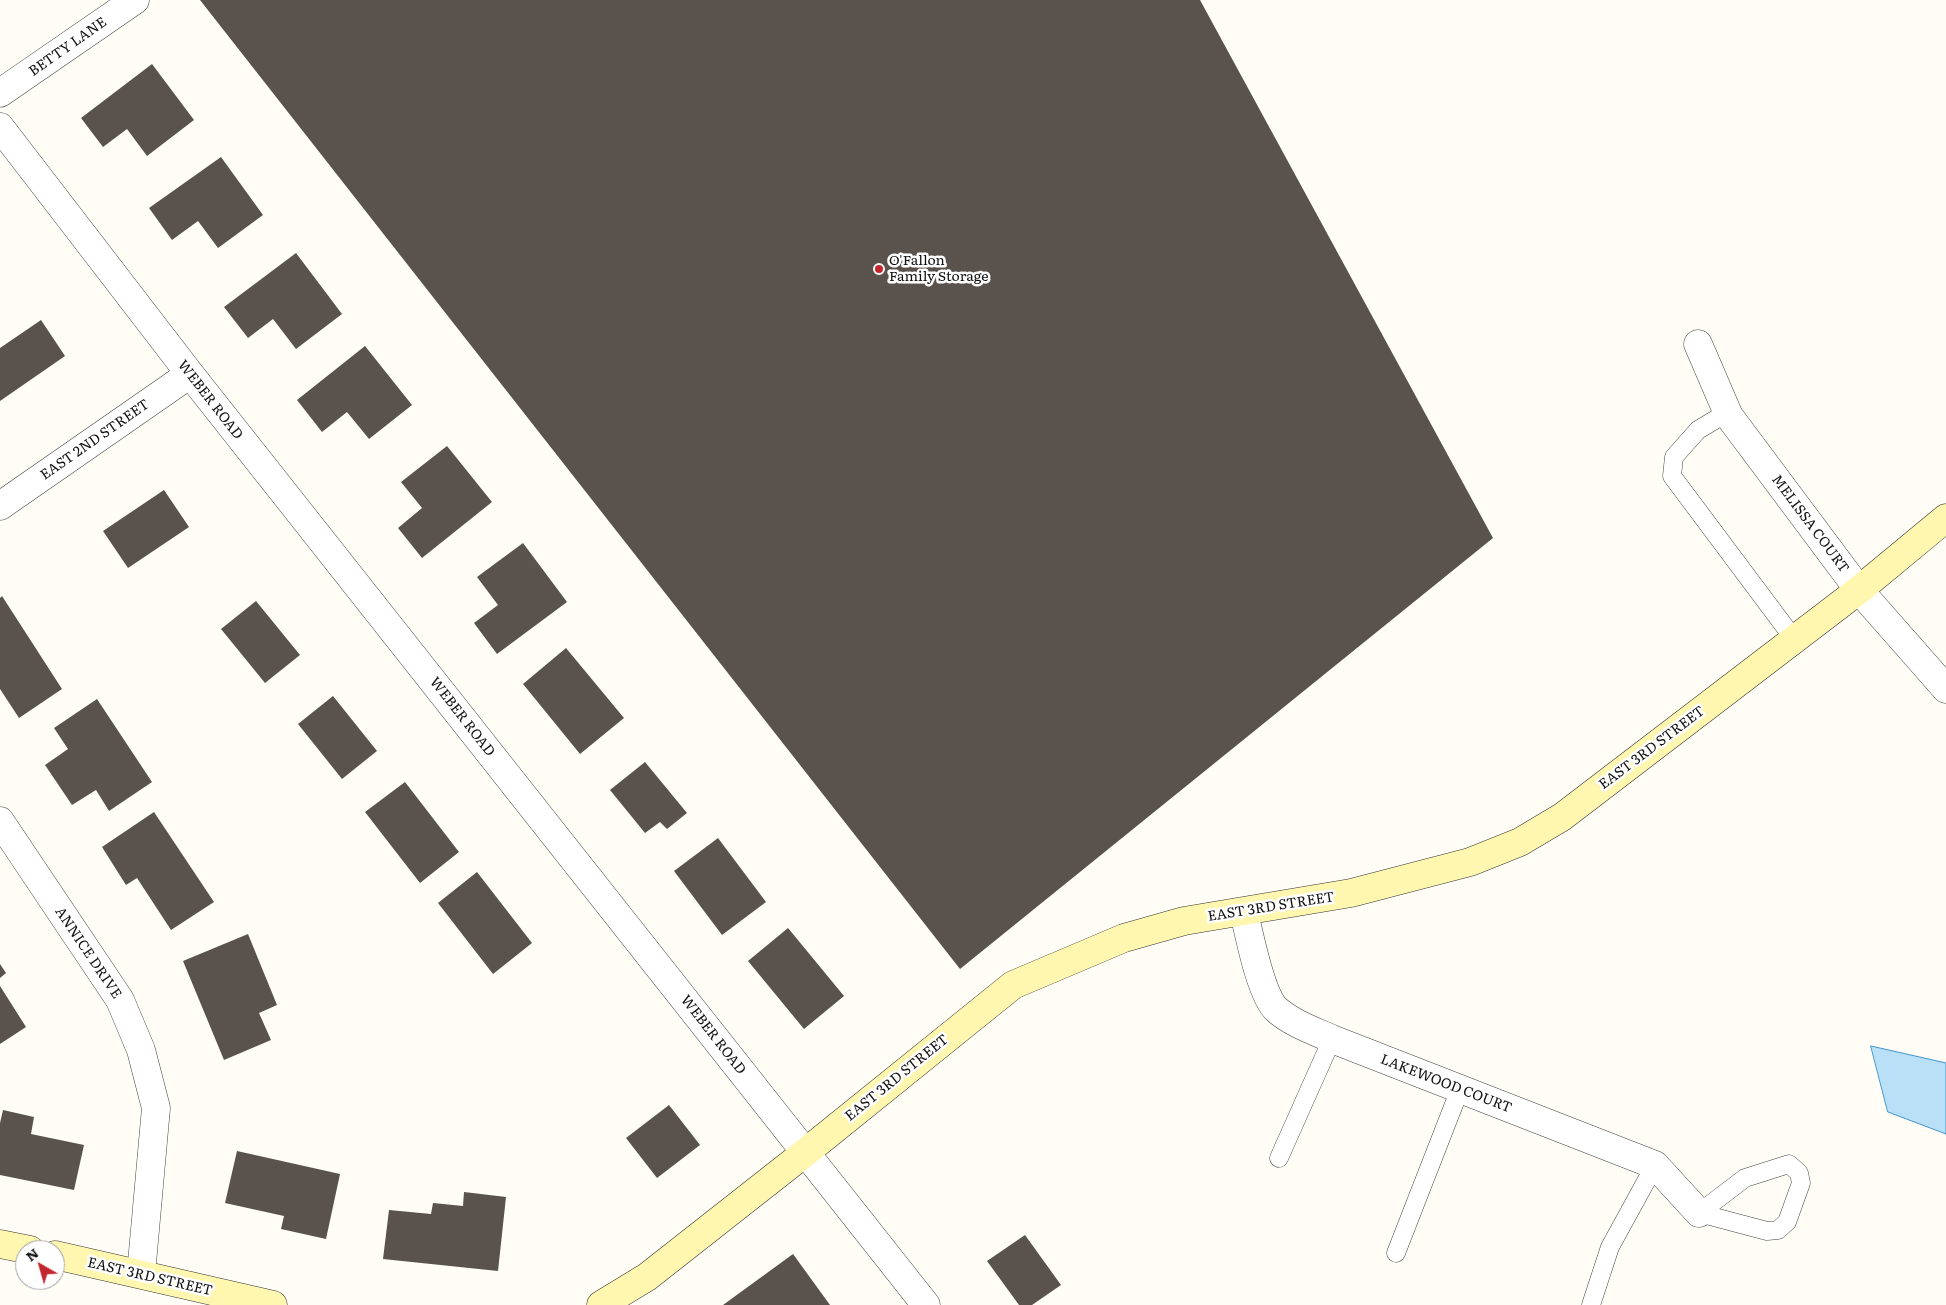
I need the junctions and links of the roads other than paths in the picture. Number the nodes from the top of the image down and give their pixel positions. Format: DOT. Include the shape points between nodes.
graph roads {
  1 [pos="135,0"];
  2 [pos="0,94"];
  3 [pos="0,127"];
  4 [pos="1698,344"];
  5 [pos="190,374"];
  6 [pos="1728,412"];
  7 [pos="0,506"];
  8 [pos="1946,518"];
  9 [pos="1859,590"];
  10 [pos="1794,639"];
  11 [pos="1946,689"];
  12 [pos="0,822"];
  13 [pos="1244,912"];
  14 [pos="1332,1039"];
  15 [pos="1460,1089"];
  16 [pos="806,1152"];
  17 [pos="1279,1158"];
  18 [pos="1655,1165"];
  19 [pos="1700,1213"];
  20 [pos="0,1244"];
  21 [pos="15,1247"];
  22 [pos="1396,1253"];
  23 [pos="65,1258"];
  24 [pos="141,1274"];
  25 [pos="273,1305"];
  26 [pos="601,1305"];
  27 [pos="926,1305"];
  28 [pos="1591,1305"];
  1 -- 2 [label="street, BETTY LANE"];
  3 -- 5 [label="street, WEBER ROAD"];
  4 -- 6 [label="street, MELISSA COURT"];
  5 -- 7 [label="street, EAST 2ND STREET"];
  5 -- 16 [label="street, WEBER ROAD"];
  6 -- 9 [label="street, MELISSA COURT"];
  6 -- 10 [label="lane" via="1698,430 1674,457 1672,476"];
  8 -- 9 [label="street, EAST 3RD STREET"];
  9 -- 10 [label="street, EAST 3RD STREET"];
  9 -- 11 [label="street, MELISSA COURT"];
  10 -- 13 [label="street, EAST 3RD STREET" via="1562,817 1520,842 1470,862 1352,893"];
  12 -- 24 [label="street, ANNICE DRIVE" via="120,1000 141,1050 156,1108"];
  13 -- 14 [label="street, LAKEWOOD COURT" via="1257,966 1276,1009"];
  13 -- 16 [label="street, EAST 3RD STREET" via="1184,921 1124,938 1013,985"];
  14 -- 15 [label="street, LAKEWOOD COURT"];
  14 -- 17 [label="lane"];
  15 -- 18 [label="street, LAKEWOOD COURT"];
  15 -- 22 [label="lane"];
  16 -- 26 [label="street, EAST 3RD STREET" via="647,1276"];
  16 -- 27 [label="street, WEBER ROAD"];
  18 -- 19 [label="street, LAKEWOOD COURT"];
  18 -- 28 [label="lane" via="1610,1247"];
  19 -- 19 [label="lane" via="1745,1178 1789,1164 1799,1173 1801,1183 1787,1222 1778,1230 1767,1231"];
  20 -- 21 [label="street"];
  23 -- 24 [label="street, EAST 3RD STREET"];
  24 -- 25 [label="street, EAST 3RD STREET"];
}
